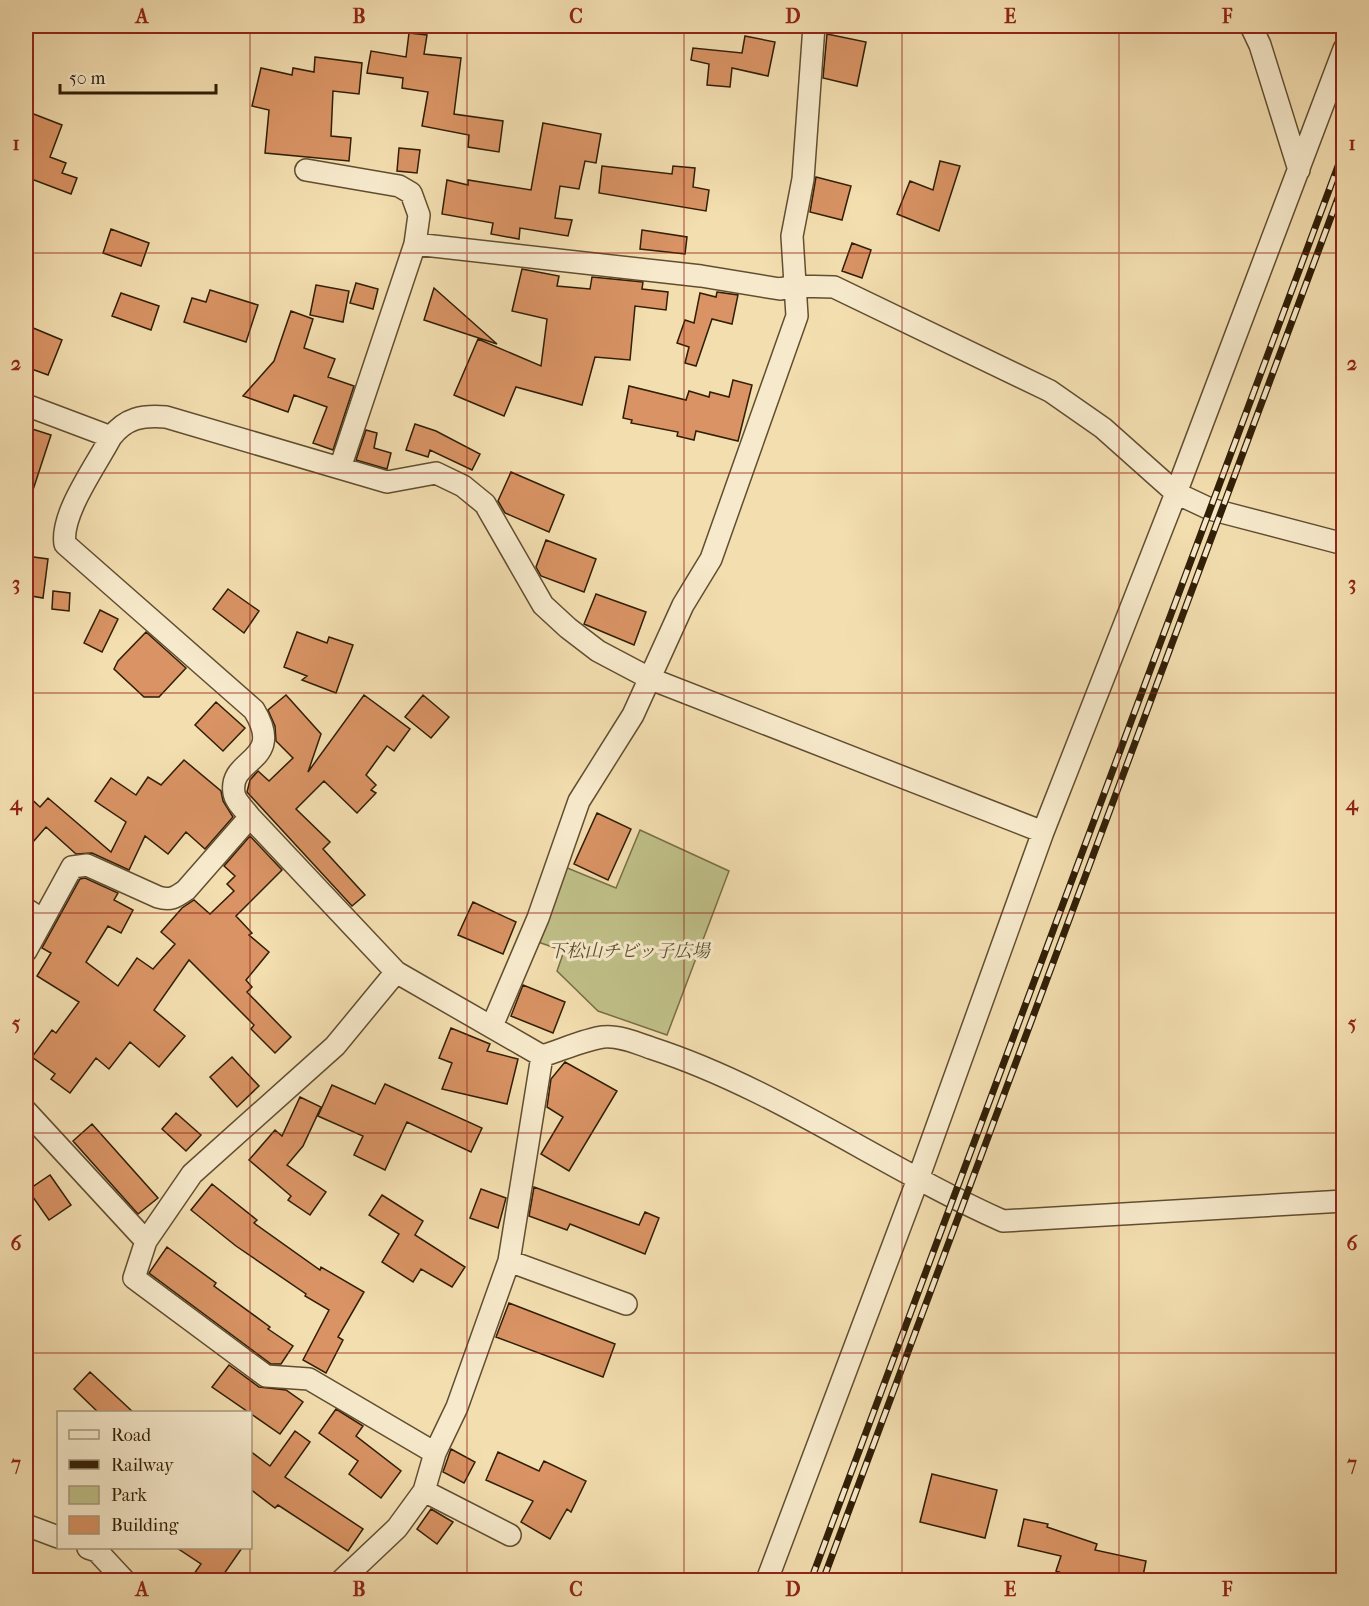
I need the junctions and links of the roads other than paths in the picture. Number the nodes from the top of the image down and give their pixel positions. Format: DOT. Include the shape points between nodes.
graph roads {
  1 [pos="814,26"];
  2 [pos="1251,26"];
  3 [pos="1344,49"];
  4 [pos="306,170"];
  5 [pos="1299,170"];
  6 [pos="415,244"];
  7 [pos="794,285"];
  8 [pos="26,405"];
  9 [pos="111,437"];
  10 [pos="340,468"];
  11 [pos="1176,493"];
  12 [pos="1344,544"];
  13 [pos="651,679"];
  14 [pos="250,817"];
  15 [pos="1043,832"];
  16 [pos="34,914"];
  17 [pos="26,951"];
  18 [pos="396,972"];
  19 [pos="492,1026"];
  20 [pos="542,1056"];
  21 [pos="26,1111"];
  22 [pos="918,1179"];
  23 [pos="1344,1201"];
  24 [pos="146,1241"];
  25 [pos="509,1261"];
  26 [pos="626,1304"];
  27 [pos="435,1453"];
  28 [pos="424,1491"];
  29 [pos="26,1524"];
  30 [pos="510,1535"];
  31 [pos="57,1537"];
  32 [pos="91,1549"];
  33 [pos="124,1581"];
  34 [pos="342,1581"];
  35 [pos="767,1581"];
  1 -- 7 [label="street" via="803,179 792,236"];
  2 -- 5 [label="street"];
  3 -- 5 [label="street"];
  4 -- 6 [label="street" via="399,186 411,193 419,215"];
  5 -- 11 [label="street"];
  6 -- 7 [label="street" via="701,276 780,289"];
  6 -- 10 [label="street"];
  7 -- 11 [label="street" via="834,287 1050,391 1103,428"];
  7 -- 13 [label="street" via="797,316 725,524 711,559 683,605"];
  8 -- 9 [label="street"];
  9 -- 10 [label="street" via="123,423 166,417"];
  9 -- 14 [label="street" via="70,514 63,532 65,544 254,710 265,728 264,746 234,784 234,795"];
  10 -- 13 [label="street" via="387,482 436,472 463,486 485,504 543,605 598,651"];
  11 -- 12 [label="street" via="1210,509"];
  11 -- 15 [label="street"];
  13 -- 15 [label="street"];
  13 -- 19 [label="street" via="579,801 538,918"];
  14 -- 16 [label="street" via="186,891 175,898 158,897 78,864"];
  14 -- 18 [label="street"];
  15 -- 22 [label="street"];
  16 -- 17 [label="street"];
  18 -- 19 [label="street"];
  18 -- 24 [label="street" via="335,1047 192,1174"];
  19 -- 20 [label="street"];
  20 -- 22 [label="street" via="603,1036 679,1057 764,1097"];
  20 -- 25 [label="street"];
  21 -- 24 [label="street"];
  22 -- 23 [label="street" via="1003,1221"];
  22 -- 35 [label="street"];
  24 -- 27 [label="street" via="134,1278 266,1376 309,1379"];
  25 -- 26 [label="street"];
  25 -- 27 [label="street" via="457,1407"];
  27 -- 28 [label="street"];
  28 -- 30 [label="street"];
  28 -- 34 [label="street" via="397,1528"];
  29 -- 31 [label="street"];
  32 -- 33 [label="street"];
}
